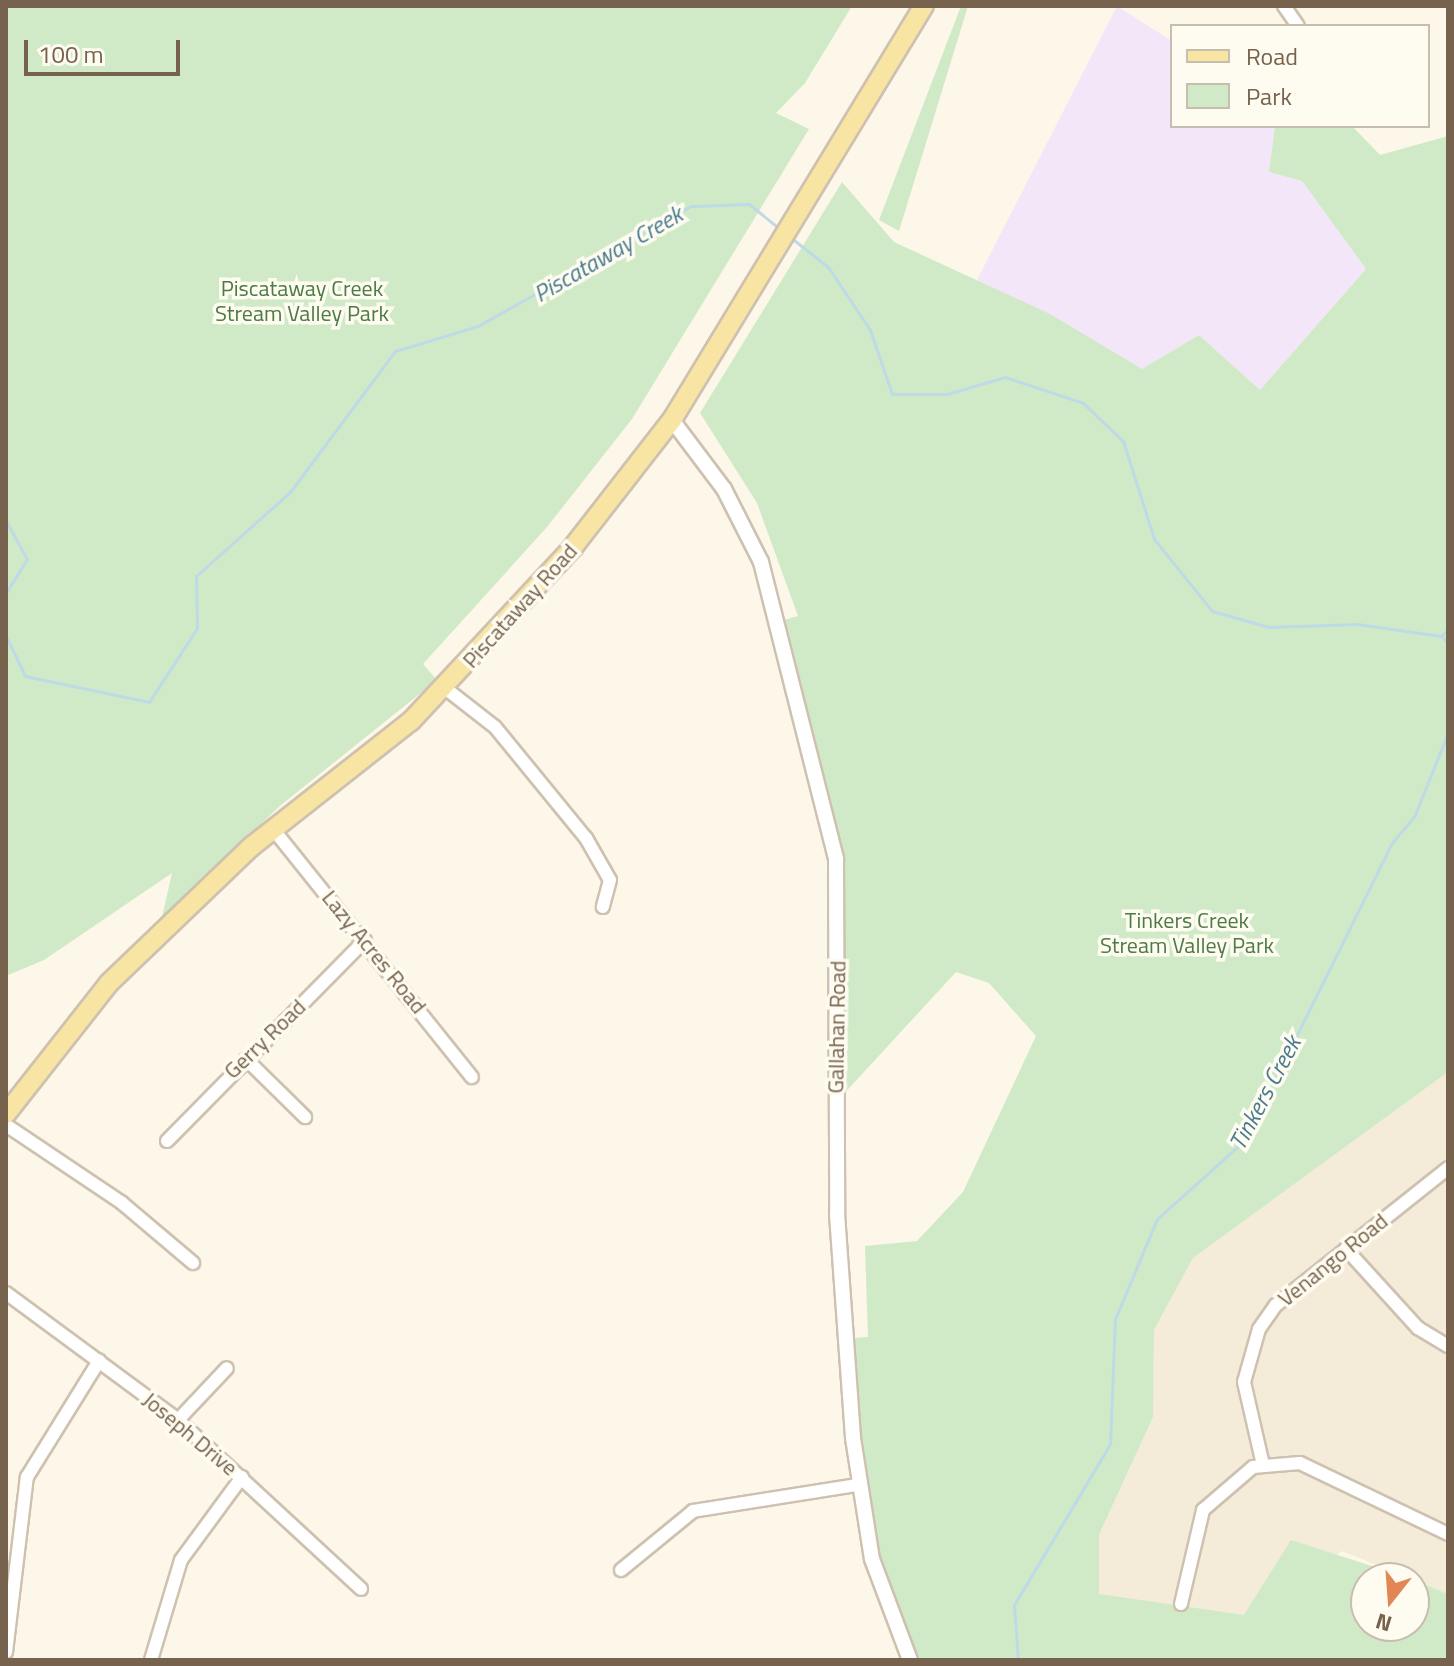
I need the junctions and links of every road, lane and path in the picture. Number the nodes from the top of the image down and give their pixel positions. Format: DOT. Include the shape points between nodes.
graph roads {
  1 [pos="924,6"];
  2 [pos="1284,6"];
  3 [pos="1297,24"];
  4 [pos="672,420"];
  5 [pos="445,688"];
  6 [pos="273,829"];
  7 [pos="603,907"];
  8 [pos="365,940"];
  9 [pos="246,1059"];
  10 [pos="472,1077"];
  11 [pos="6,1114"];
  12 [pos="305,1117"];
  13 [pos="6,1125"];
  14 [pos="167,1141"];
  15 [pos="1448,1168"];
  16 [pos="1346,1249"];
  17 [pos="193,1263"];
  18 [pos="6,1293"];
  19 [pos="1448,1346"];
  20 [pos="99,1361"];
  21 [pos="227,1368"];
  22 [pos="178,1420"];
  23 [pos="1263,1465"];
  24 [pos="242,1477"];
  25 [pos="858,1485"];
  26 [pos="1448,1534"];
  27 [pos="621,1570"];
  28 [pos="361,1589"];
  29 [pos="1181,1604"];
  30 [pos="6,1652"];
  31 [pos="151,1660"];
  32 [pos="910,1660"];
  1 -- 4 [label="main road, Piscataway Road"];
  2 -- 3 [label="street"];
  4 -- 5 [label="main road, Piscataway Road" via="573,547"];
  4 -- 25 [label="street, Gallahan Road" via="724,489 761,562 836,859 837,1214"];
  5 -- 6 [label="main road, Piscataway Road"];
  5 -- 7 [label="street" via="495,727 586,838 610,880"];
  6 -- 8 [label="street, Lazy Acres Road"];
  6 -- 11 [label="main road, Piscataway Road" via="109,983"];
  8 -- 9 [label="street, Gerry Road"];
  8 -- 10 [label="street, Lazy Acres Road"];
  9 -- 12 [label="street"];
  9 -- 14 [label="street, Gerry Road"];
  13 -- 17 [label="street" via="122,1203"];
  15 -- 16 [label="street, Venango Road"];
  16 -- 19 [label="street" via="1418,1328"];
  16 -- 23 [label="street, Venango Road" via="1276,1305 1253,1342 1244,1382"];
  18 -- 20 [label="street, Joseph Drive"];
  20 -- 22 [label="street, Joseph Drive"];
  20 -- 30 [label="street" via="27,1477 15,1527"];
  21 -- 22 [label="street"];
  22 -- 24 [label="street, Joseph Drive"];
  23 -- 26 [label="street" via="1300,1463 1324,1471"];
  23 -- 29 [label="street" via="1237,1476 1203,1510"];
  24 -- 28 [label="street, Joseph Drive"];
  24 -- 31 [label="street" via="181,1560"];
  25 -- 27 [label="street" via="693,1511"];
  25 -- 32 [label="street, Gallahan Road" via="872,1559"];
}
